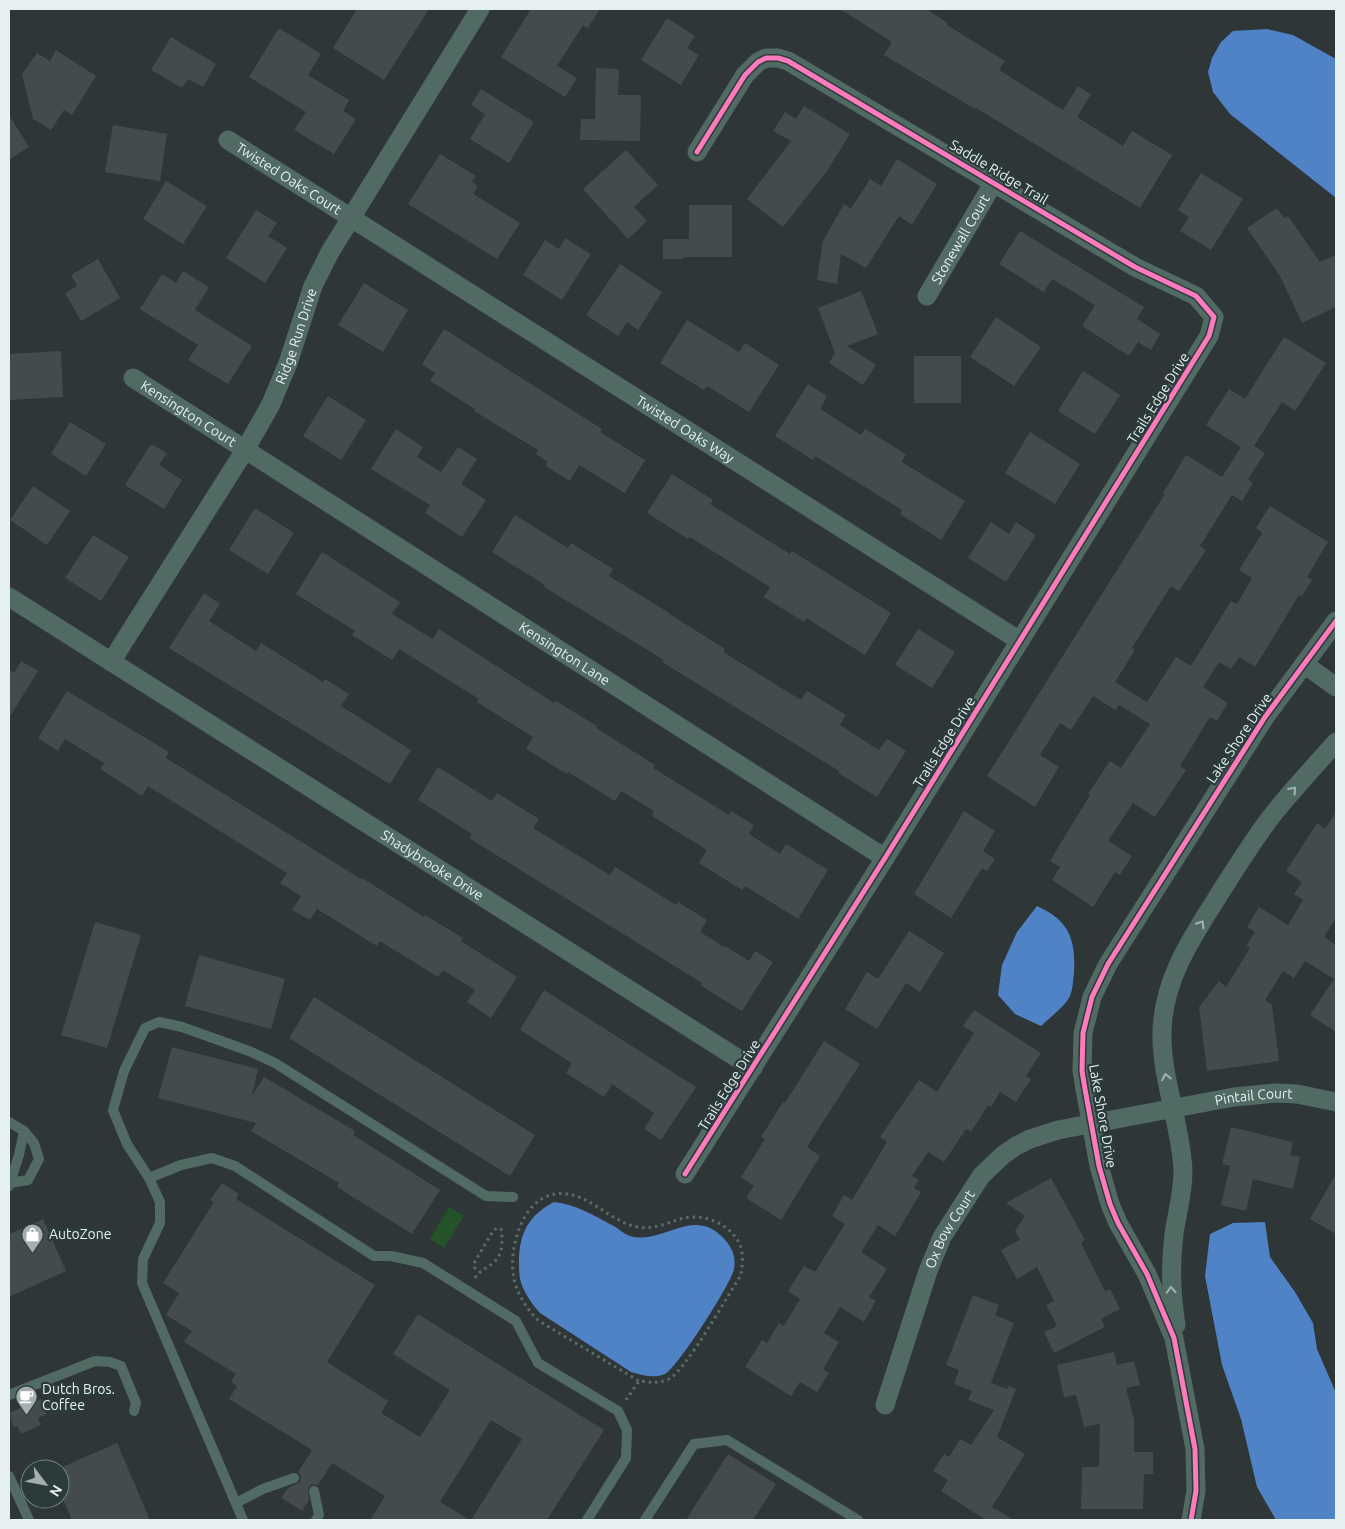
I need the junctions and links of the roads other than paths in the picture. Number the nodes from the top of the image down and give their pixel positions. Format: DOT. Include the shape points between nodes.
graph roads {
  1 [pos="480,9"];
  2 [pos="228,140"];
  3 [pos="697,152"];
  4 [pos="994,182"];
  5 [pos="351,217"];
  6 [pos="927,296"];
  7 [pos="1214,317"];
  8 [pos="133,378"];
  9 [pos="245,450"];
  10 [pos="9,597"];
  11 [pos="1336,621"];
  12 [pos="1020,641"];
  13 [pos="111,662"];
  14 [pos="1304,664"];
  15 [pos="1336,687"];
  16 [pos="1336,742"];
  17 [pos="885,858"];
  18 [pos="753,1068"];
  19 [pos="1336,1102"];
  20 [pos="1172,1108"];
  21 [pos="9,1122"];
  22 [pos="1091,1124"];
  23 [pos="24,1131"];
  24 [pos="685,1174"];
  25 [pos="149,1178"];
  26 [pos="9,1184"];
  27 [pos="514,1197"];
  28 [pos="1174,1338"];
  29 [pos="9,1395"];
  30 [pos="885,1404"];
  31 [pos="134,1411"];
  32 [pos="9,1476"];
  33 [pos="294,1478"];
  34 [pos="314,1491"];
  35 [pos="236,1503"];
  36 [pos="29,1520"];
  37 [pos="243,1520"];
  38 [pos="316,1520"];
  39 [pos="587,1520"];
  40 [pos="645,1520"];
  41 [pos="858,1520"];
  42 [pos="1191,1520"];
  1 -- 5 [label="street, Ridge Run Drive"];
  2 -- 5 [label="street, Twisted Oaks Court"];
  3 -- 4 [label="street, Saddle Ridge Trail" via="745,75 758,62 778,58"];
  4 -- 6 [label="street, Stonewall Court"];
  4 -- 7 [label="street, Saddle Ridge Trail" via="1135,267 1196,296"];
  5 -- 9 [label="street, Ridge Run Drive" via="313,286 275,396"];
  5 -- 12 [label="street, Twisted Oaks Way"];
  7 -- 12 [label="street, Trails Edge Drive" via="1209,336"];
  8 -- 9 [label="street, Kensington Court"];
  9 -- 13 [label="street, Ridge Run Drive"];
  9 -- 17 [label="street, Kensington Lane"];
  10 -- 13 [label="street, Shadybrooke Drive"];
  11 -- 14 [label="street, Lake Shore Drive"];
  12 -- 17 [label="street, Trails Edge Drive"];
  13 -- 18 [label="street, Shadybrooke Drive"];
  14 -- 15 [label="street"];
  14 -- 22 [label="street, Lake Shore Drive" via="1244,749 1099,980 1087,1015 1082,1052"];
  20 -- 16 [label="street, Lake Shore Drive, one-way" via="1162,1031 1167,994 1180,959 1255,839"];
  17 -- 18 [label="street, Trails Edge Drive"];
  18 -- 24 [label="street, Trails Edge Drive"];
  19 -- 20 [label="street, Pintail Court" via="1297,1094 1269,1093"];
  20 -- 22 [label="street, Lake Shore Drive"];
  28 -- 20 [label="street, Lake Shore Drive, one-way" via="1172,1256 1183,1181"];
  21 -- 23 [label="lane"];
  22 -- 28 [label="street, Lake Shore Drive" via="1110,1204 1147,1274"];
  22 -- 30 [label="street, Ox Bow Court" via="1030,1139 1003,1155 981,1176 935,1254"];
  23 -- 26 [label="lane"];
  23 -- 26 [label="lane" via="34,1143 40,1159 28,1180"];
  25 -- 27 [label="lane" via="127,1144 112,1110 124,1071 145,1028 159,1022 182,1026 275,1063 486,1196"];
  25 -- 35 [label="lane" via="160,1202 160,1223 143,1259 142,1283"];
  25 -- 39 [label="lane" via="181,1164 212,1158 236,1166 374,1256 423,1263 516,1321 538,1363 618,1411 626,1430 626,1458"];
  28 -- 42 [label="street, Lake Shore Drive" via="1195,1449 1196,1491"];
  29 -- 31 [label="lane" via="95,1361 110,1362 121,1366 125,1374 136,1403"];
  32 -- 36 [label="lane"];
  33 -- 35 [label="lane" via="262,1489"];
  34 -- 38 [label="lane" via="319,1515"];
  35 -- 37 [label="lane"];
  40 -- 41 [label="lane" via="694,1444 727,1440"];
}
